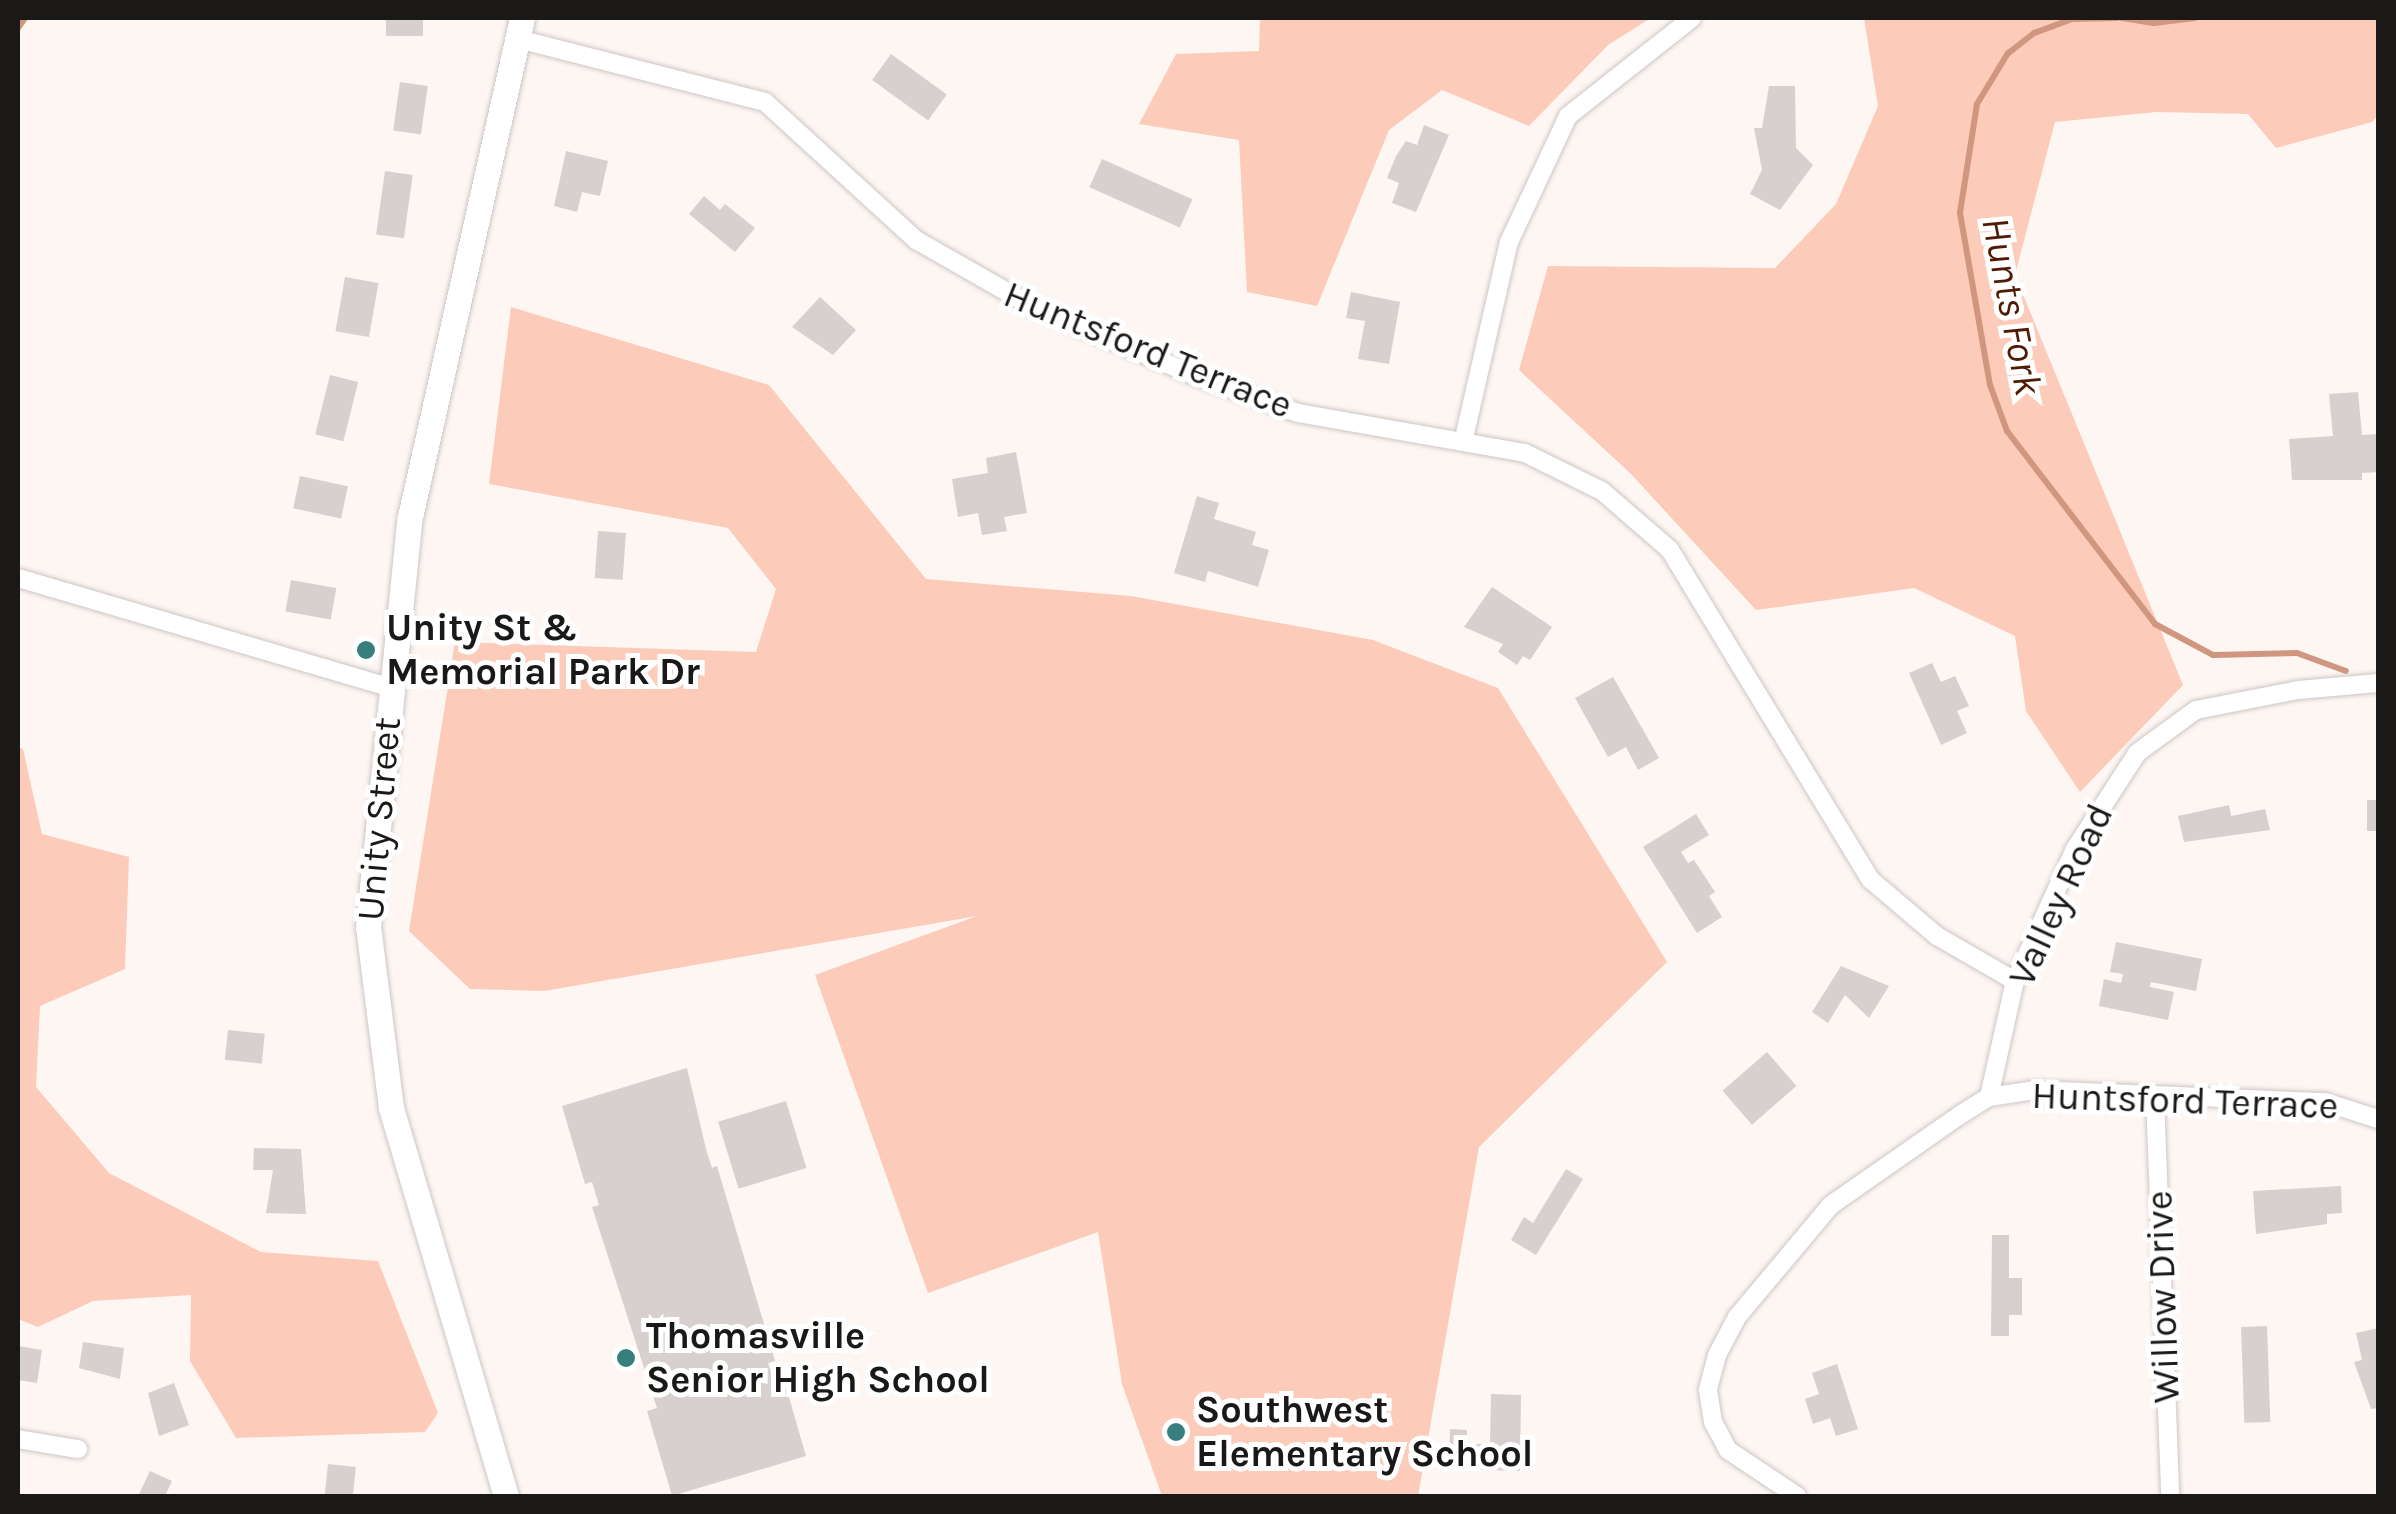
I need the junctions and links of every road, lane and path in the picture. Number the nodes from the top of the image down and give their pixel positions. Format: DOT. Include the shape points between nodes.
graph roads {
  1 [pos="1692,18"];
  2 [pos="522,29"];
  3 [pos="1464,438"];
  4 [pos="18,578"];
  5 [pos="2378,683"];
  6 [pos="391,688"];
  7 [pos="2016,982"];
  8 [pos="1989,1097"];
  9 [pos="2155,1098"];
  10 [pos="2378,1119"];
  11 [pos="18,1439"];
  12 [pos="78,1449"];
  13 [pos="506,1496"];
  14 [pos="1797,1496"];
  15 [pos="2170,1496"];
  1 -- 3 [label="street" via="1609,77 1568,116 1509,242"];
  2 -- 3 [label="street, Huntsford Terrace" via="765,102 916,240 1035,308 1198,377 1313,416"];
  2 -- 6 [label="street, Unity Street" via="410,517"];
  3 -- 7 [label="street, Huntsford Terrace" via="1525,453 1602,491 1670,550 1871,880 1937,936"];
  4 -- 6 [label="street"];
  5 -- 7 [label="street, Valley Road" via="2240,700 2168,726 2110,789"];
  6 -- 13 [label="street, Unity Street" via="368,926 374,1015 417,1214 492,1431"];
  7 -- 8 [label="street, Valley Road"];
  8 -- 9 [label="street, Huntsford Terrace" via="2035,1090"];
  8 -- 14 [label="street" via="1831,1204 1736,1317 1720,1350 1708,1389 1713,1422 1728,1450"];
  9 -- 10 [label="street, Huntsford Terrace" via="2326,1102"];
  9 -- 15 [label="street, Willow Drive"];
  11 -- 12 [label="street"];
}
